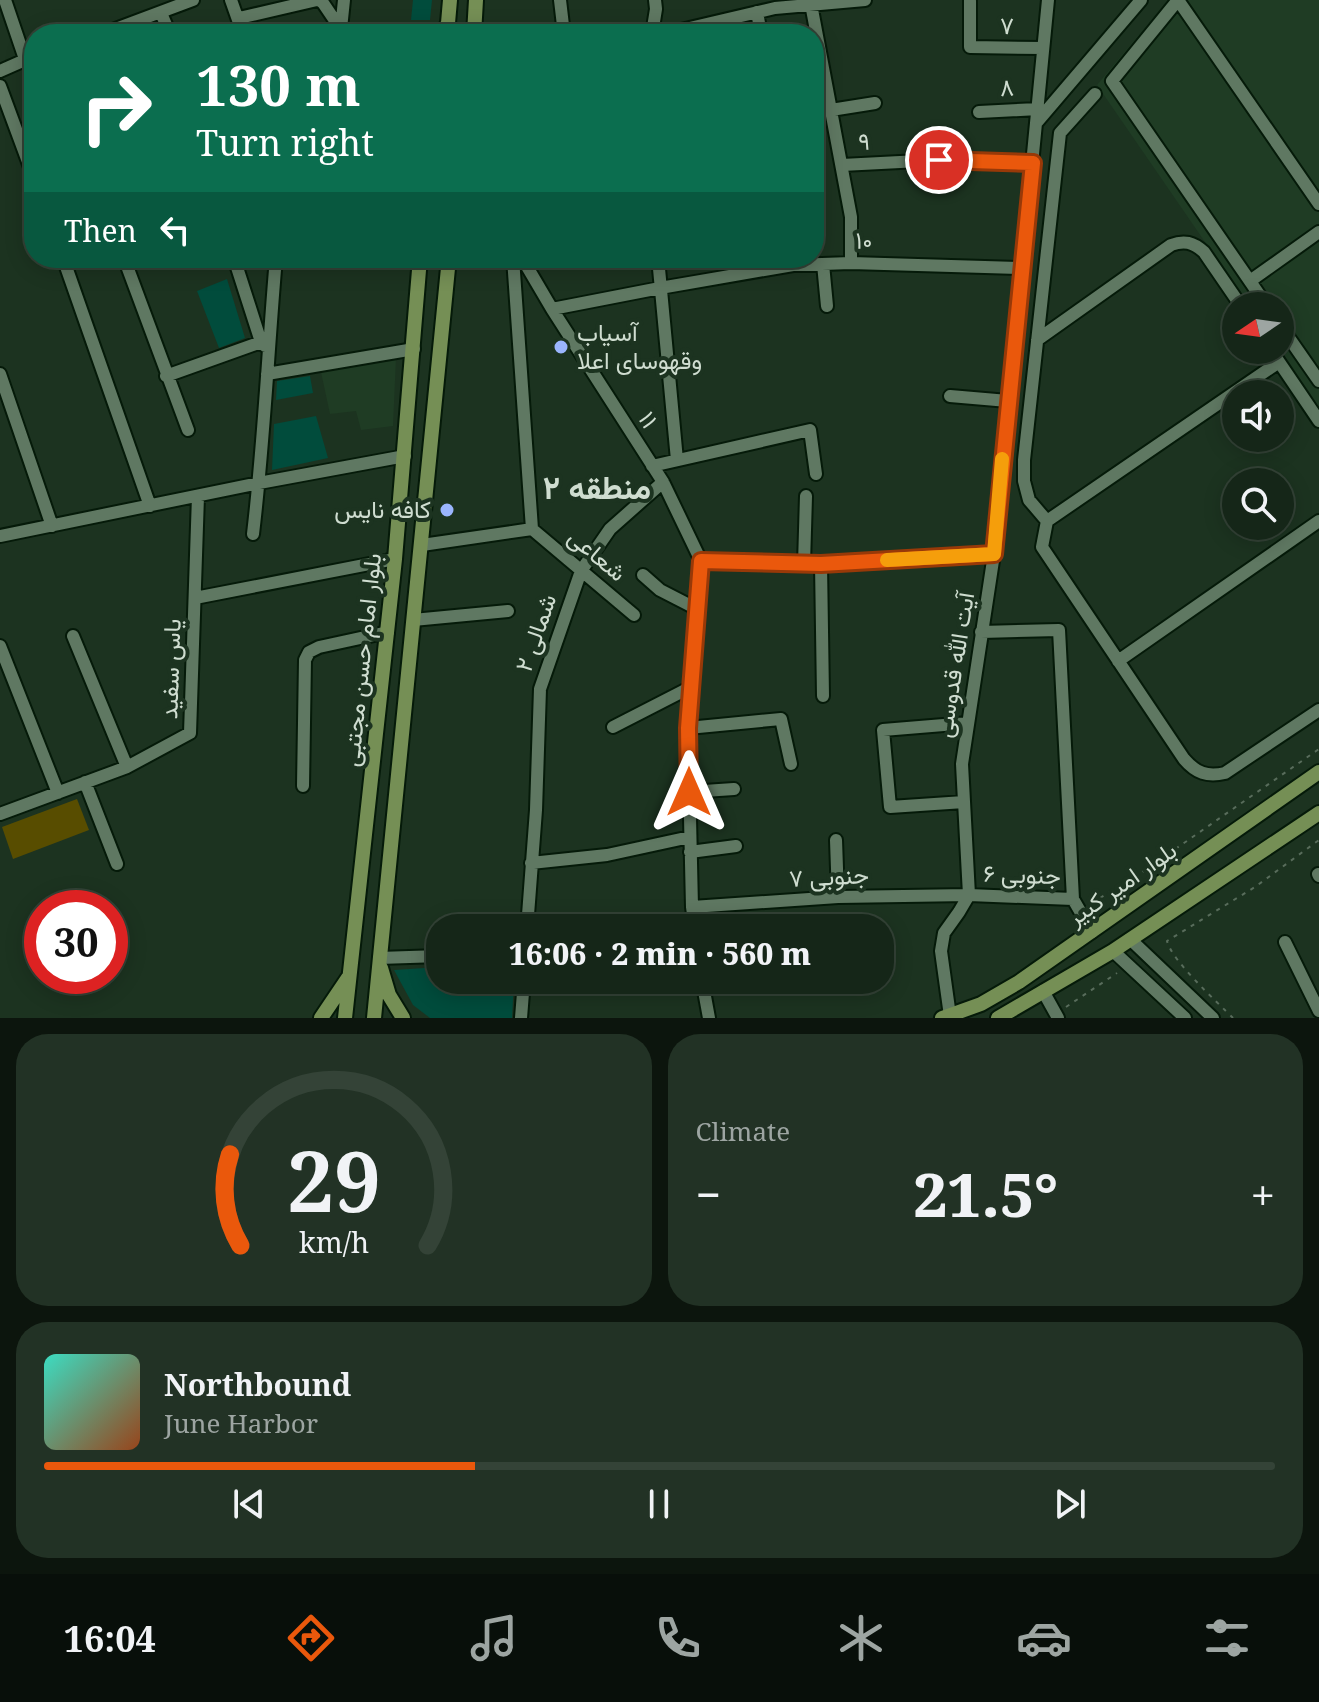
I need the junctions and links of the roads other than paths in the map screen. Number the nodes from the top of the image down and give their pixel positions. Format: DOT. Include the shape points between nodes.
graph roads {
  1 [pos="5,0"];
  2 [pos="193,0"];
  3 [pos="231,0"];
  4 [pos="318,0"];
  5 [pos="344,0"];
  6 [pos="450,0"];
  7 [pos="476,0"];
  8 [pos="560,0"];
  9 [pos="655,0"];
  10 [pos="865,0"];
  11 [pos="1048,0"];
  12 [pos="1141,0"];
  13 [pos="970,1"];
  14 [pos="775,4"];
  15 [pos="811,4"];
  16 [pos="757,12"];
  17 [pos="161,13"];
  18 [pos="239,18"];
  19 [pos="130,24"];
  20 [pos="166,24"];
  21 [pos="240,24"];
  22 [pos="337,24"];
  23 [pos="343,24"];
  24 [pos="448,24"];
  25 [pos="475,24"];
  26 [pos="563,24"];
  27 [pos="653,24"];
  28 [pos="711,24"];
  29 [pos="759,24"];
  30 [pos="815,24"];
  31 [pos="24,43"];
  32 [pos="1043,48"];
  33 [pos="24,60"];
  34 [pos="0,71"];
  35 [pos="824,73"];
  36 [pos="0,86"];
  37 [pos="1095,94"];
  38 [pos="875,103"];
  39 [pos="831,110"];
  40 [pos="979,112"];
  41 [pos="1037,115"];
  42 [pos="24,151"];
  43 [pos="1033,163"];
  44 [pos="842,165"];
  45 [pos="1319,204"];
  46 [pos="1319,232"];
  47 [pos="851,263"];
  48 [pos="824,264"];
  49 [pos="67,268"];
  50 [pos="128,268"];
  51 [pos="237,268"];
  52 [pos="275,268"];
  53 [pos="419,268"];
  54 [pos="448,268"];
  55 [pos="514,268"];
  56 [pos="528,268"];
  57 [pos="659,268"];
  58 [pos="758,268"];
  59 [pos="823,268"];
  60 [pos="1021,268"];
  61 [pos="1250,281"];
  62 [pos="660,288"];
  63 [pos="1231,292"];
  64 [pos="1257,292"];
  65 [pos="827,306"];
  66 [pos="552,309"];
  67 [pos="1037,340"];
  68 [pos="264,345"];
  69 [pos="1294,345"];
  70 [pos="414,349"];
  71 [pos="1276,364"];
  72 [pos="1280,364"];
  73 [pos="0,374"];
  74 [pos="267,374"];
  75 [pos="166,376"];
  76 [pos="1319,381"];
  77 [pos="950,396"];
  78 [pos="1008,401"];
  79 [pos="1319,421"];
  80 [pos="188,430"];
  81 [pos="405,456"];
  82 [pos="677,460"];
  83 [pos="652,466"];
  84 [pos="816,474"];
  85 [pos="663,482"];
  86 [pos="259,483"];
  87 [pos="198,496"];
  88 [pos="806,496"];
  89 [pos="150,506"];
  90 [pos="1047,521"];
  91 [pos="1319,521"];
  92 [pos="52,526"];
  93 [pos="532,529"];
  94 [pos="253,534"];
  95 [pos="0,536"];
  96 [pos="422,545"];
  97 [pos="994,554"];
  98 [pos="395,559"];
  99 [pos="701,561"];
  100 [pos="804,564"];
  101 [pos="821,564"];
  102 [pos="581,571"];
  103 [pos="643,575"];
  104 [pos="195,598"];
  105 [pos="697,609"];
  106 [pos="508,611"];
  107 [pos="634,615"];
  108 [pos="413,620"];
  109 [pos="388,632"];
  110 [pos="981,632"];
  111 [pos="73,636"];
  112 [pos="0,646"];
  113 [pos="1118,661"];
  114 [pos="691,687"];
  115 [pos="823,696"];
  116 [pos="1319,710"];
  117 [pos="968,723"];
  118 [pos="613,727"];
  119 [pos="688,728"];
  120 [pos="791,764"];
  121 [pos="127,767"];
  122 [pos="1319,772"];
  123 [pos="85,782"];
  124 [pos="303,786"];
  125 [pos="734,789"];
  126 [pos="689,792"];
  127 [pos="58,793"];
  128 [pos="964,802"];
  129 [pos="0,813"];
  130 [pos="1319,813"];
  131 [pos="690,837"];
  132 [pos="836,840"];
  133 [pos="736,846"];
  134 [pos="690,852"];
  135 [pos="531,863"];
  136 [pos="117,864"];
  137 [pos="969,895"];
  138 [pos="838,897"];
  139 [pos="1073,899"];
  140 [pos="692,907"];
  141 [pos="528,914"];
  142 [pos="693,914"];
  143 [pos="1092,932"];
  144 [pos="1130,939"];
  145 [pos="1285,942"];
  146 [pos="1113,951"];
  147 [pos="426,956"];
  148 [pos="379,958"];
  149 [pos="350,975"];
  150 [pos="1043,991"];
  151 [pos="523,994"];
  152 [pos="705,994"];
  153 [pos="1319,1011"];
  154 [pos="1062,1013"];
  155 [pos="946,1017"];
  156 [pos="321,1018"];
  157 [pos="345,1018"];
  158 [pos="374,1018"];
  159 [pos="403,1018"];
  160 [pos="521,1018"];
  161 [pos="709,1018"];
  162 [pos="998,1018"];
  163 [pos="1185,1018"];
  164 [pos="1213,1018"];
  1 -- 31 [label="street"];
  2 -- 17 [label="street"];
  3 -- 18 [label="street"];
  4 -- 18 [label="street"];
  4 -- 22 [label="street"];
  5 -- 23 [label="street"];
  6 -- 24 [label="main road"];
  7 -- 25 [label="main road"];
  8 -- 26 [label="street"];
  9 -- 27 [label="street"];
  10 -- 15 [label="street"];
  11 -- 32 [label="street, آیت الله قدوسی"];
  12 -- 41 [label="street"];
  13 -- 32 [label="street, ۷" via="970,47"];
  14 -- 15 [label="street"];
  14 -- 16 [label="street"];
  15 -- 30 [label="street"];
  16 -- 28 [label="street"];
  16 -- 29 [label="street"];
  17 -- 19 [label="street"];
  17 -- 20 [label="street"];
  18 -- 21 [label="street"];
  32 -- 41 [label="street, آیت الله قدوسی"];
  33 -- 34 [label="street"];
  35 -- 39 [label="street"];
  36 -- 42 [label="street"];
  37 -- 67 [label="street" via="1060,133"];
  38 -- 39 [label="street"];
  39 -- 44 [label="street"];
  40 -- 41 [label="street, ۸"];
  41 -- 43 [label="street, آیت الله قدوسی"];
  43 -- 44 [label="street, ۹"];
  43 -- 60 [label="street, آیت الله قدوسی"];
  44 -- 47 [label="street" via="851,217"];
  45 -- 61 [label="street" via="1178,0 1112,81"];
  46 -- 61 [label="street"];
  47 -- 48 [label="street, ۱۰"];
  47 -- 60 [label="street, ۱۰"];
  49 -- 89 [label="street"];
  50 -- 75 [label="street"];
  51 -- 68 [label="street"];
  52 -- 68 [label="street"];
  53 -- 70 [label="main road, بلوار امام حسن مجتبی"];
  54 -- 96 [label="main road, بلوار امام حسن مجتبی"];
  55 -- 93 [label="street"];
  56 -- 66 [label="street, ۱۱"];
  57 -- 62 [label="street"];
  58 -- 62 [label="street, ۱۰"];
  59 -- 65 [label="street"];
  60 -- 78 [label="street, آیت الله قدوسی"];
  61 -- 64 [label="street"];
  62 -- 66 [label="street, ۱۰"];
  62 -- 82 [label="street"];
  63 -- 67 [label="street" via="1204,252 1180,242"];
  66 -- 83 [label="street, ۱۱"];
  67 -- 90 [label="street" via="1024,481 1029,500"];
  68 -- 74 [label="street"];
  68 -- 75 [label="street"];
  69 -- 76 [label="street"];
  70 -- 74 [label="street"];
  70 -- 81 [label="main road, بلوار امام حسن مجتبی"];
  71 -- 90 [label="street"];
  72 -- 79 [label="street"];
  73 -- 92 [label="street"];
  74 -- 86 [label="street"];
  75 -- 80 [label="street"];
  77 -- 78 [label="street"];
  78 -- 97 [label="street, آیت الله قدوسی"];
  81 -- 86 [label="street"];
  81 -- 98 [label="main road, بلوار امام حسن مجتبی"];
  82 -- 83 [label="street"];
  82 -- 84 [label="street" via="810,430"];
  83 -- 85 [label="street, ۱۱"];
  85 -- 99 [label="street, ۱۱"];
  85 -- 102 [label="street, ۲ شمالی" via="610,529"];
  86 -- 87 [label="street"];
  86 -- 94 [label="street"];
  87 -- 89 [label="street"];
  87 -- 104 [label="street, یاس سفید"];
  88 -- 100 [label="street"];
  89 -- 92 [label="street"];
  90 -- 113 [label="street" via="1042,547"];
  91 -- 113 [label="street"];
  92 -- 95 [label="street"];
  93 -- 96 [label="street"];
  93 -- 102 [label="street, شعاعی"];
  96 -- 108 [label="main road, بلوار امام حسن مجتبی"];
  97 -- 101 [label="street"];
  97 -- 110 [label="street, آیت الله قدوسی"];
  98 -- 104 [label="street"];
  98 -- 109 [label="main road, بلوار امام حسن مجتبی"];
  99 -- 100 [label="street"];
  99 -- 105 [label="street"];
  100 -- 101 [label="street"];
  101 -- 115 [label="street"];
  102 -- 107 [label="street, شعاعی"];
  102 -- 135 [label="street, ۲ شمالی" via="540,689"];
  103 -- 105 [label="street"];
  104 -- 121 [label="street, یاس سفید" via="190,733"];
  105 -- 114 [label="street"];
  106 -- 108 [label="street"];
  108 -- 148 [label="main road, بلوار امام حسن مجتبی"];
  109 -- 124 [label="street" via="309,652"];
  109 -- 149 [label="main road, بلوار امام حسن مجتبی"];
  110 -- 117 [label="street, آیت الله قدوسی"];
  110 -- 139 [label="street" via="1059,630"];
  111 -- 121 [label="street"];
  112 -- 127 [label="street"];
  113 -- 116 [label="street" via="1184,759 1202,774 1225,773"];
  114 -- 118 [label="street"];
  114 -- 119 [label="street"];
  117 -- 128 [label="street, آیت الله قدوسی"];
  117 -- 128 [label="street" via="883,730 890,807"];
  119 -- 120 [label="street" via="781,719"];
  119 -- 126 [label="street"];
  121 -- 123 [label="street, یاس سفید"];
  122 -- 143 [label="main road, بلوار امیر کبیر"];
  123 -- 127 [label="street, یاس سفید"];
  123 -- 136 [label="street"];
  125 -- 126 [label="street"];
  126 -- 131 [label="street"];
  127 -- 129 [label="street, یاس سفید"];
  128 -- 137 [label="street, آیت الله قدوسی"];
  130 -- 144 [label="main road, بلوار امیر کبیر"];
  131 -- 134 [label="street"];
  131 -- 135 [label="street" via="607,855"];
  132 -- 138 [label="street"];
  133 -- 134 [label="street"];
  134 -- 140 [label="street"];
  135 -- 141 [label="street, ۲ شمالی"];
  137 -- 138 [label="street, ۷ جنوبی"];
  137 -- 139 [label="street, ۶ جنوبی"];
  137 -- 155 [label="street" via="944,933"];
  138 -- 140 [label="street, ۷ جنوبی"];
  139 -- 143 [label="street"];
  140 -- 142 [label="street"];
  143 -- 155 [label="main road, بلوار امیر کبیر" via="1019,982"];
  144 -- 146 [label="main road, بلوار امیر کبیر"];
  144 -- 164 [label="street"];
  145 -- 153 [label="street"];
  146 -- 150 [label="main road, بلوار امیر کبیر"];
  146 -- 163 [label="street"];
  147 -- 148 [label="street"];
  148 -- 158 [label="main road, بلوار امام حسن مجتبی"];
  148 -- 159 [label="main road" via="389,995"];
  149 -- 156 [label="main road"];
  149 -- 157 [label="main road, بلوار امام حسن مجتبی"];
  150 -- 154 [label="street"];
  150 -- 162 [label="main road, بلوار امیر کبیر"];
  151 -- 160 [label="street"];
  152 -- 161 [label="street"];
}
